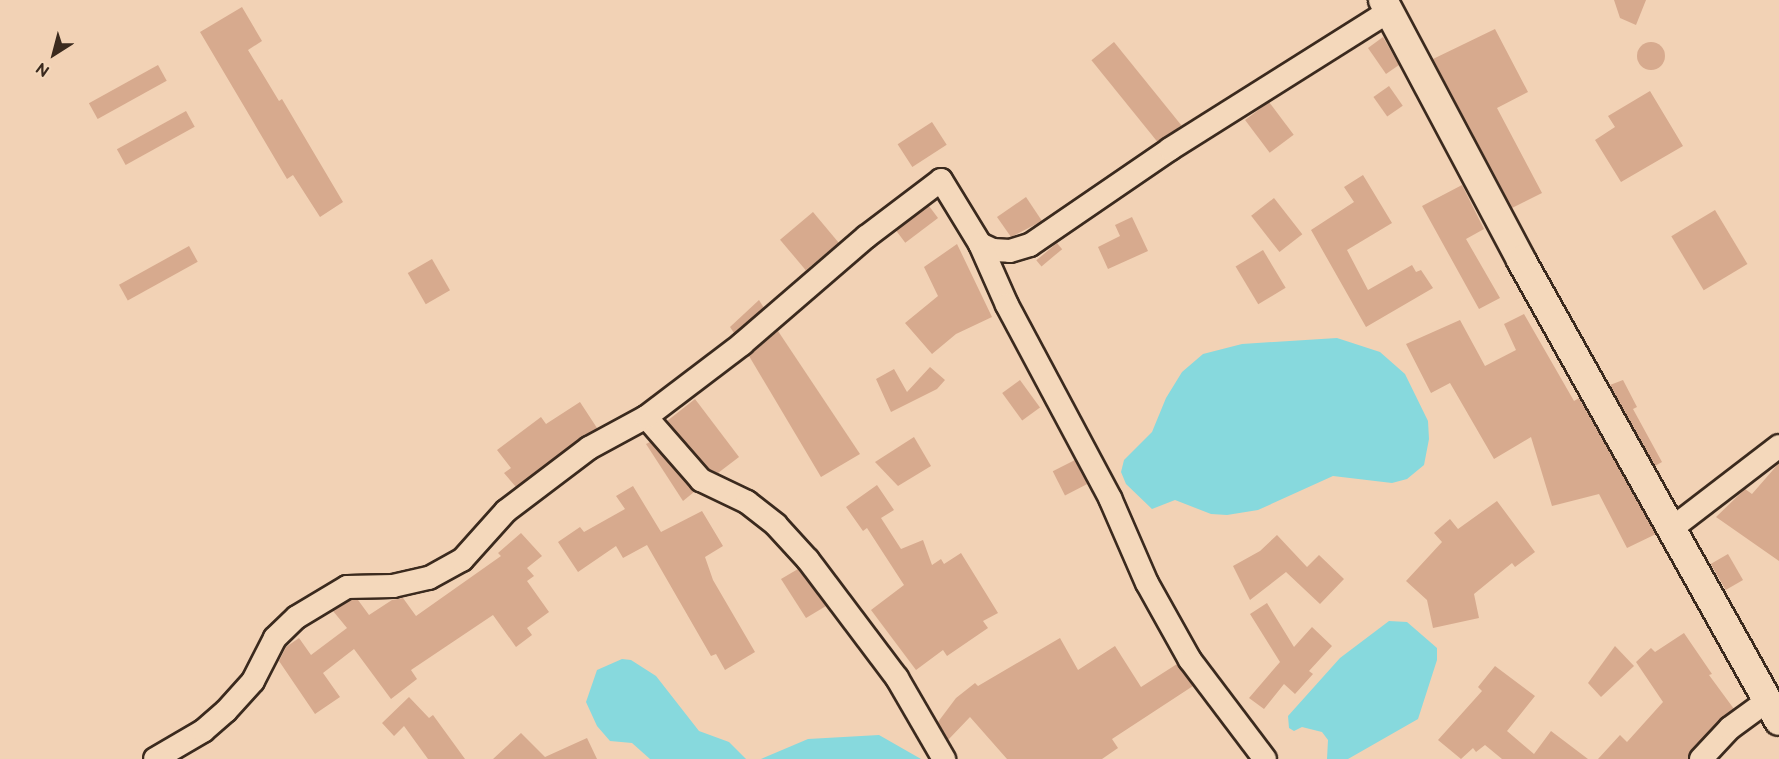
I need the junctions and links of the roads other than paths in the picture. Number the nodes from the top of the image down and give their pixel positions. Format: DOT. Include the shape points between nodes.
graph roads {
  1 [pos="1386,6"];
  2 [pos="980,244"];
  3 [pos="646,417"];
  4 [pos="1779,446"];
  5 [pos="1671,529"];
  6 [pos="1773,711"];
  7 [pos="162,758"];
  8 [pos="944,759"];
  9 [pos="1265,759"];
  10 [pos="1701,759"];
  1 -- 2 [label="street" via="1030,245 1010,251"];
  1 -- 5 [label="street"];
  2 -- 3 [label="street" via="941,180 866,237 742,344"];
  2 -- 9 [label="street" via="1007,305 1110,498 1147,583 1190,660"];
  3 -- 7 [label="street" via="589,448 506,511 462,560 429,578 393,586 348,587 297,617 275,638 253,681 226,711"];
  3 -- 8 [label="street" via="701,480 747,502 776,525 808,560 897,678"];
  4 -- 5 [label="street"];
  5 -- 6 [label="street"];
  6 -- 10 [label="street" via="1730,728"];
}
